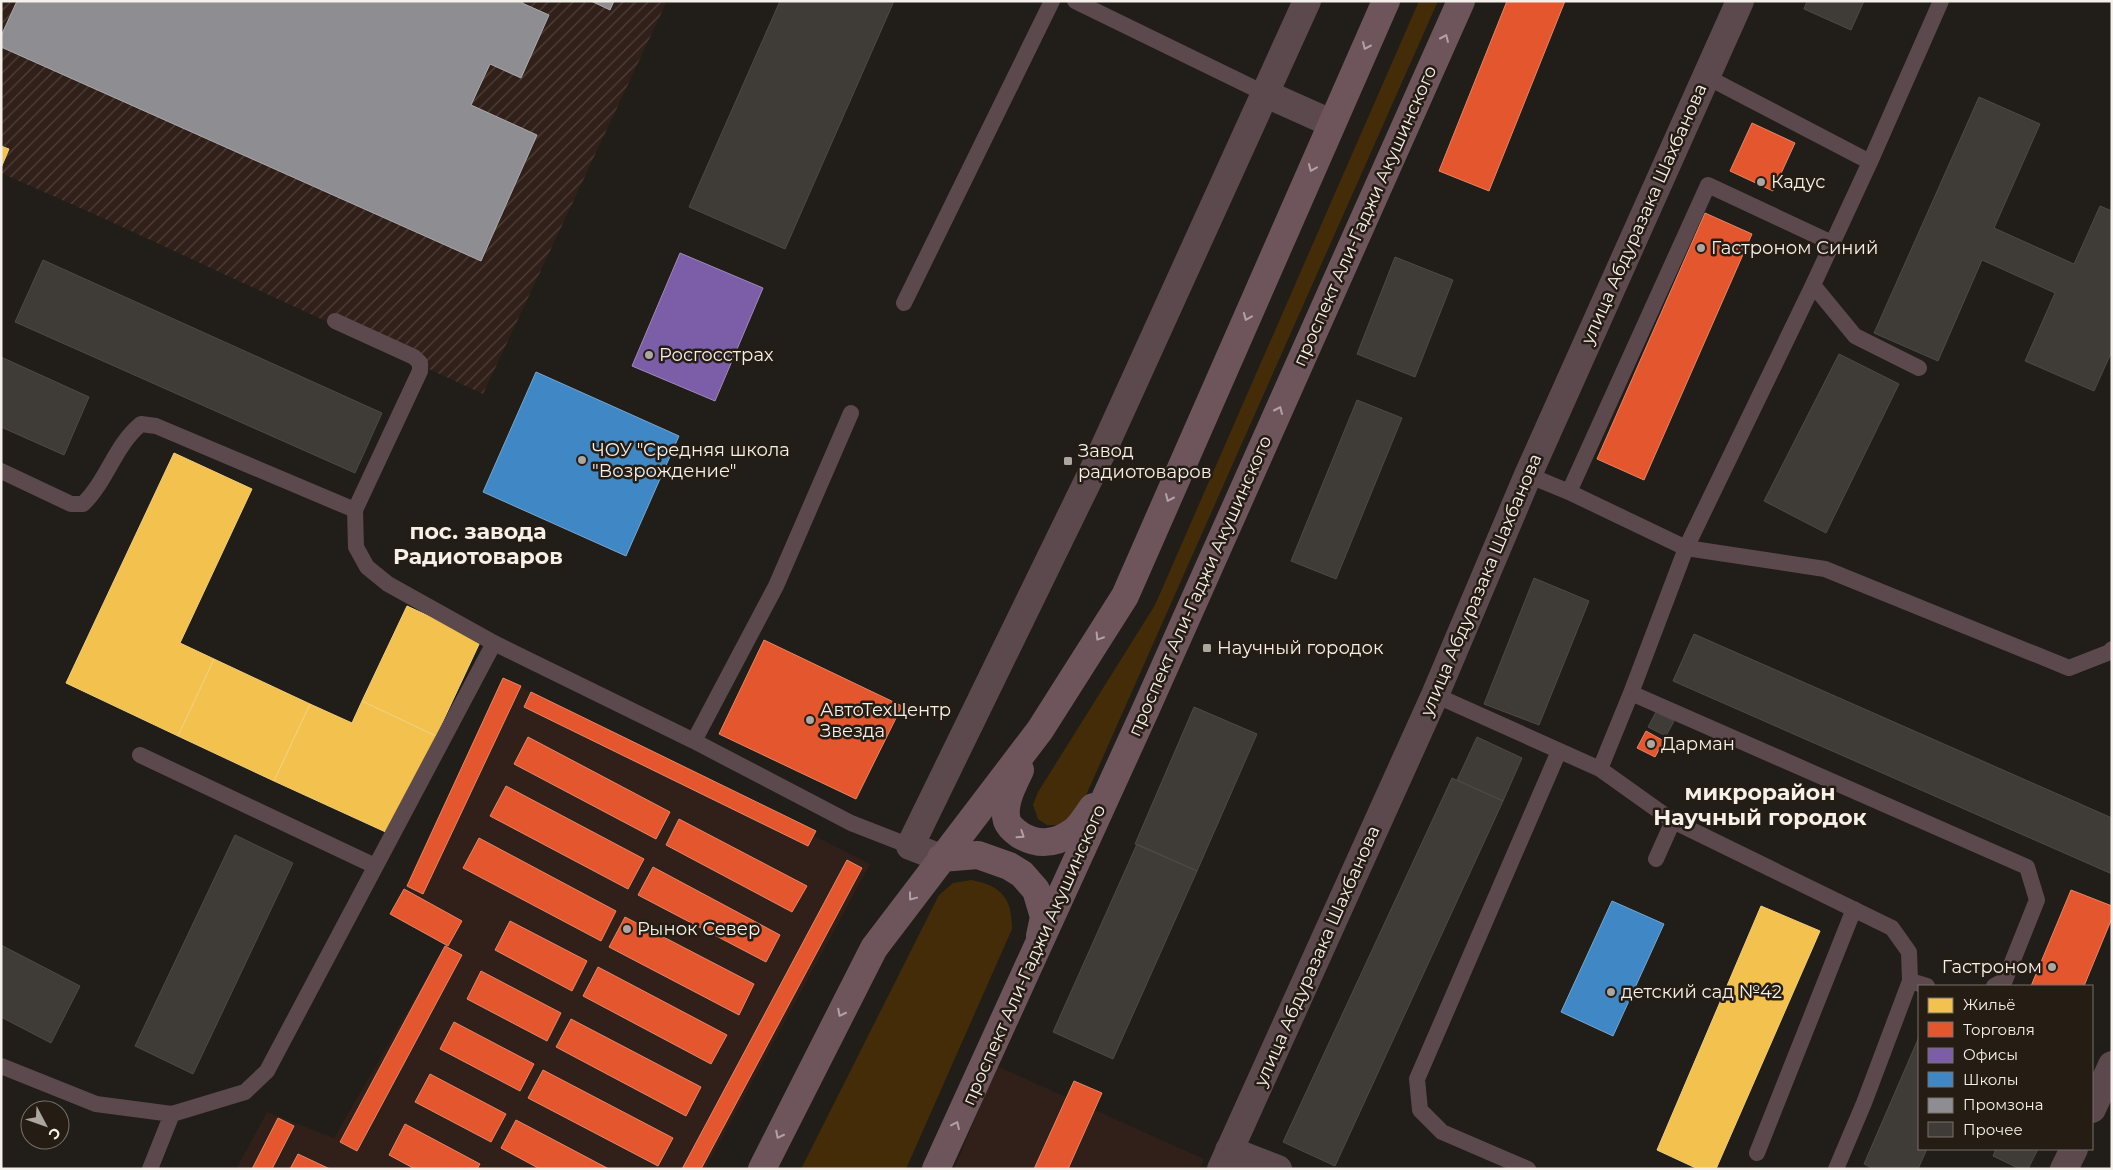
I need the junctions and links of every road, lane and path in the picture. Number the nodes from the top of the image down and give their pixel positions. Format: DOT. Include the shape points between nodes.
graph roads {
  1 [pos="1052,1"];
  2 [pos="1075,1"];
  3 [pos="1307,1"];
  4 [pos="1386,1"];
  5 [pos="1461,1"];
  6 [pos="1740,1"];
  7 [pos="1941,1"];
  8 [pos="1705,76"];
  9 [pos="1266,94"];
  10 [pos="1331,123"];
  11 [pos="1870,162"];
  12 [pos="1832,243"];
  13 [pos="1812,285"];
  14 [pos="904,303"];
  15 [pos="334,320"];
  16 [pos="1919,368"];
  17 [pos="851,413"];
  18 [pos="1,471"];
  19 [pos="1528,475"];
  20 [pos="1569,492"];
  21 [pos="355,510"];
  22 [pos="1686,548"];
  23 [pos="494,643"];
  24 [pos="2112,649"];
  25 [pos="1631,693"];
  26 [pos="1435,695"];
  27 [pos="1040,730"];
  28 [pos="694,741"];
  29 [pos="1559,751"];
  30 [pos="140,755"];
  31 [pos="1600,769"];
  32 [pos="1112,782"];
  33 [pos="1672,821"];
  34 [pos="910,846"];
  35 [pos="941,858"];
  36 [pos="1656,859"];
  37 [pos="375,866"];
  38 [pos="1854,909"];
  39 [pos="1038,948"];
  40 [pos="1910,981"];
  41 [pos="1924,985"];
  42 [pos="1996,985"];
  43 [pos="2112,1065"];
  44 [pos="1,1066"];
  45 [pos="2093,1107"];
  46 [pos="172,1114"];
  47 [pos="2074,1150"];
  48 [pos="1757,1153"];
  49 [pos="1225,1159"];
  50 [pos="150,1169"];
  51 [pos="762,1169"];
  52 [pos="936,1169"];
  53 [pos="1278,1169"];
  54 [pos="1528,1169"];
  55 [pos="1836,1169"];
  56 [pos="2064,1169"];
  1 -- 14 [label="lane"];
  2 -- 9 [label="lane"];
  3 -- 9 [label="street"];
  4 -- 10 [label="highway, one-way"];
  32 -- 5 [label="highway, проспект Али-Гаджи Акушинского, one-way"];
  6 -- 8 [label="street, улица Абдуразака Шахбанова"];
  7 -- 11 [label="lane"];
  8 -- 11 [label="lane"];
  8 -- 19 [label="street, улица Абдуразака Шахбанова"];
  9 -- 10 [label="street"];
  9 -- 34 [label="street" via="1102,450"];
  10 -- 27 [label="highway, one-way" via="1125,596"];
  11 -- 12 [label="lane"];
  12 -- 13 [label="lane"];
  12 -- 20 [label="lane" via="1708,185"];
  13 -- 16 [label="lane" via="1855,336"];
  13 -- 22 [label="lane"];
  15 -- 21 [label="lane" via="414,357 420,363 420,371"];
  17 -- 28 [label="lane" via="776,586"];
  18 -- 21 [label="lane" via="71,504 83,504 92,495 130,433 141,424 156,426"];
  19 -- 20 [label="lane"];
  19 -- 26 [label="street, улица Абдуразака Шахбанова"];
  20 -- 22 [label="lane"];
  21 -- 23 [label="lane" via="356,547 367,567 388,584"];
  22 -- 24 [label="lane" via="1825,569 2069,668"];
  22 -- 25 [label="lane"];
  23 -- 28 [label="lane"];
  23 -- 37 [label="lane"];
  25 -- 31 [label="lane"];
  25 -- 42 [label="lane" via="2027,867 2037,900 2005,980"];
  26 -- 29 [label="lane"];
  26 -- 49 [label="street, улица Абдуразака Шахбанова"];
  27 -- 32 [label="highway, one-way" via="1008,796 1007,822 1015,832 1029,841 1043,844 1061,839 1076,830"];
  27 -- 35 [label="highway"];
  28 -- 34 [label="lane" via="851,823"];
  29 -- 31 [label="lane"];
  29 -- 54 [label="lane" via="1417,1079 1420,1110 1442,1132"];
  30 -- 37 [label="lane"];
  31 -- 33 [label="lane"];
  32 -- 39 [label="highway, проспект Али-Гаджи Акушинского"];
  33 -- 36 [label="lane"];
  33 -- 38 [label="lane"];
  34 -- 35 [label="street"];
  35 -- 39 [label="highway" via="978,855 1022,874 1036,890 1044,917"];
  35 -- 51 [label="highway, one-way" via="868,959"];
  37 -- 46 [label="lane" via="267,1070 245,1092"];
  38 -- 40 [label="lane" via="1892,928 1909,952"];
  38 -- 48 [label="lane"];
  52 -- 39 [label="highway, проспект Али-Гаджи Акушинского, one-way"];
  40 -- 41 [label="lane"];
  40 -- 55 [label="lane"];
  43 -- 45 [label="street"];
  44 -- 46 [label="lane" via="96,1104"];
  46 -- 50 [label="lane"];
  47 -- 56 [label="street"];
  49 -- 53 [label="street"];
}
